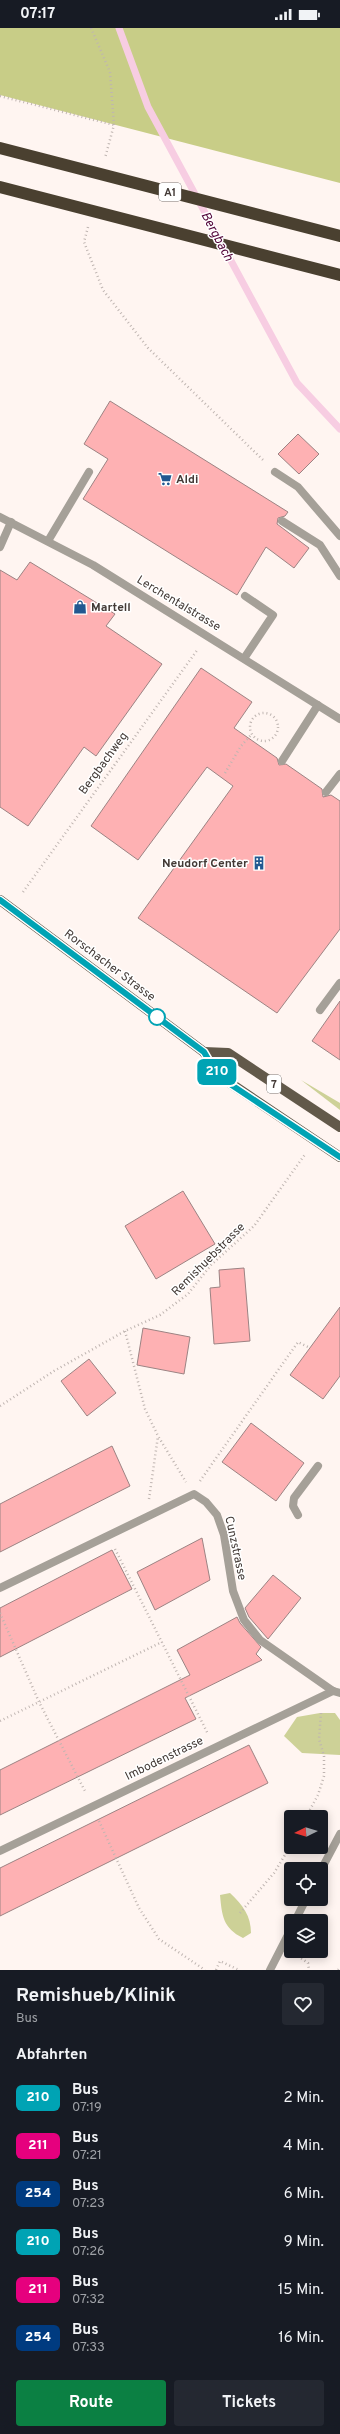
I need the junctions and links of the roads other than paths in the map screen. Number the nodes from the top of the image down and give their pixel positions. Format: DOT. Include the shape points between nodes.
graph roads {
  1 [pos="0,148"];
  2 [pos="0,187"];
  3 [pos="340,236"];
  4 [pos="340,275"];
  5 [pos="89,472"];
  6 [pos="275,472"];
  7 [pos="0,517"];
  8 [pos="282,521"];
  9 [pos="11,522"];
  10 [pos="340,536"];
  11 [pos="48,541"];
  12 [pos="0,547"];
  13 [pos="340,576"];
  14 [pos="245,596"];
  15 [pos="245,657"];
  16 [pos="318,704"];
  17 [pos="340,718"];
  18 [pos="282,761"];
  19 [pos="340,774"];
  20 [pos="326,792"];
  21 [pos="0,900"];
  22 [pos="340,983"];
  23 [pos="320,1010"];
  24 [pos="204,1052"];
  25 [pos="340,1128"];
  26 [pos="340,1157"];
  27 [pos="318,1466"];
  28 [pos="298,1515"];
  29 [pos="0,1588"];
  30 [pos="337,1692"];
  31 [pos="340,1834"];
  32 [pos="0,1851"];
  33 [pos="325,1862"];
  34 [pos="284,1943"];
  35 [pos="270,1970"];
  1 -- 3 [label="highway, A1, bridge"];
  2 -- 4 [label="highway, bridge"];
  5 -- 11 [label="street"];
  6 -- 10 [label="street" via="298,487"];
  7 -- 9 [label="street, Lerchentalstrasse"];
  8 -- 13 [label="street" via="320,545"];
  9 -- 11 [label="street, Lerchentalstrasse"];
  9 -- 12 [label="street"];
  11 -- 15 [label="street, Lerchentalstrasse" via="93,564"];
  14 -- 15 [label="street" via="273,615"];
  15 -- 16 [label="street, Lerchentalstrasse"];
  16 -- 17 [label="street, Lerchentalstrasse"];
  16 -- 18 [label="street"];
  19 -- 20 [label="street"];
  21 -- 24 [label="main road, Rorschacher Strasse / 7"];
  22 -- 23 [label="street"];
  24 -- 25 [label="main road, 7" via="228,1053"];
  24 -- 26 [label="main road, Rorschacher Strasse / 7" via="218,1076"];
  27 -- 28 [label="street" via="294,1498 293,1506"];
  29 -- 30 [label="street, Cunzstrasse" via="194,1494 206,1502 217,1515 224,1536 233,1591 244,1620 260,1640"];
  30 -- 32 [label="street, Imbodenstrasse" via="214,1747"];
  31 -- 33 [label="street"];
  34 -- 35 [label="street"];
}
